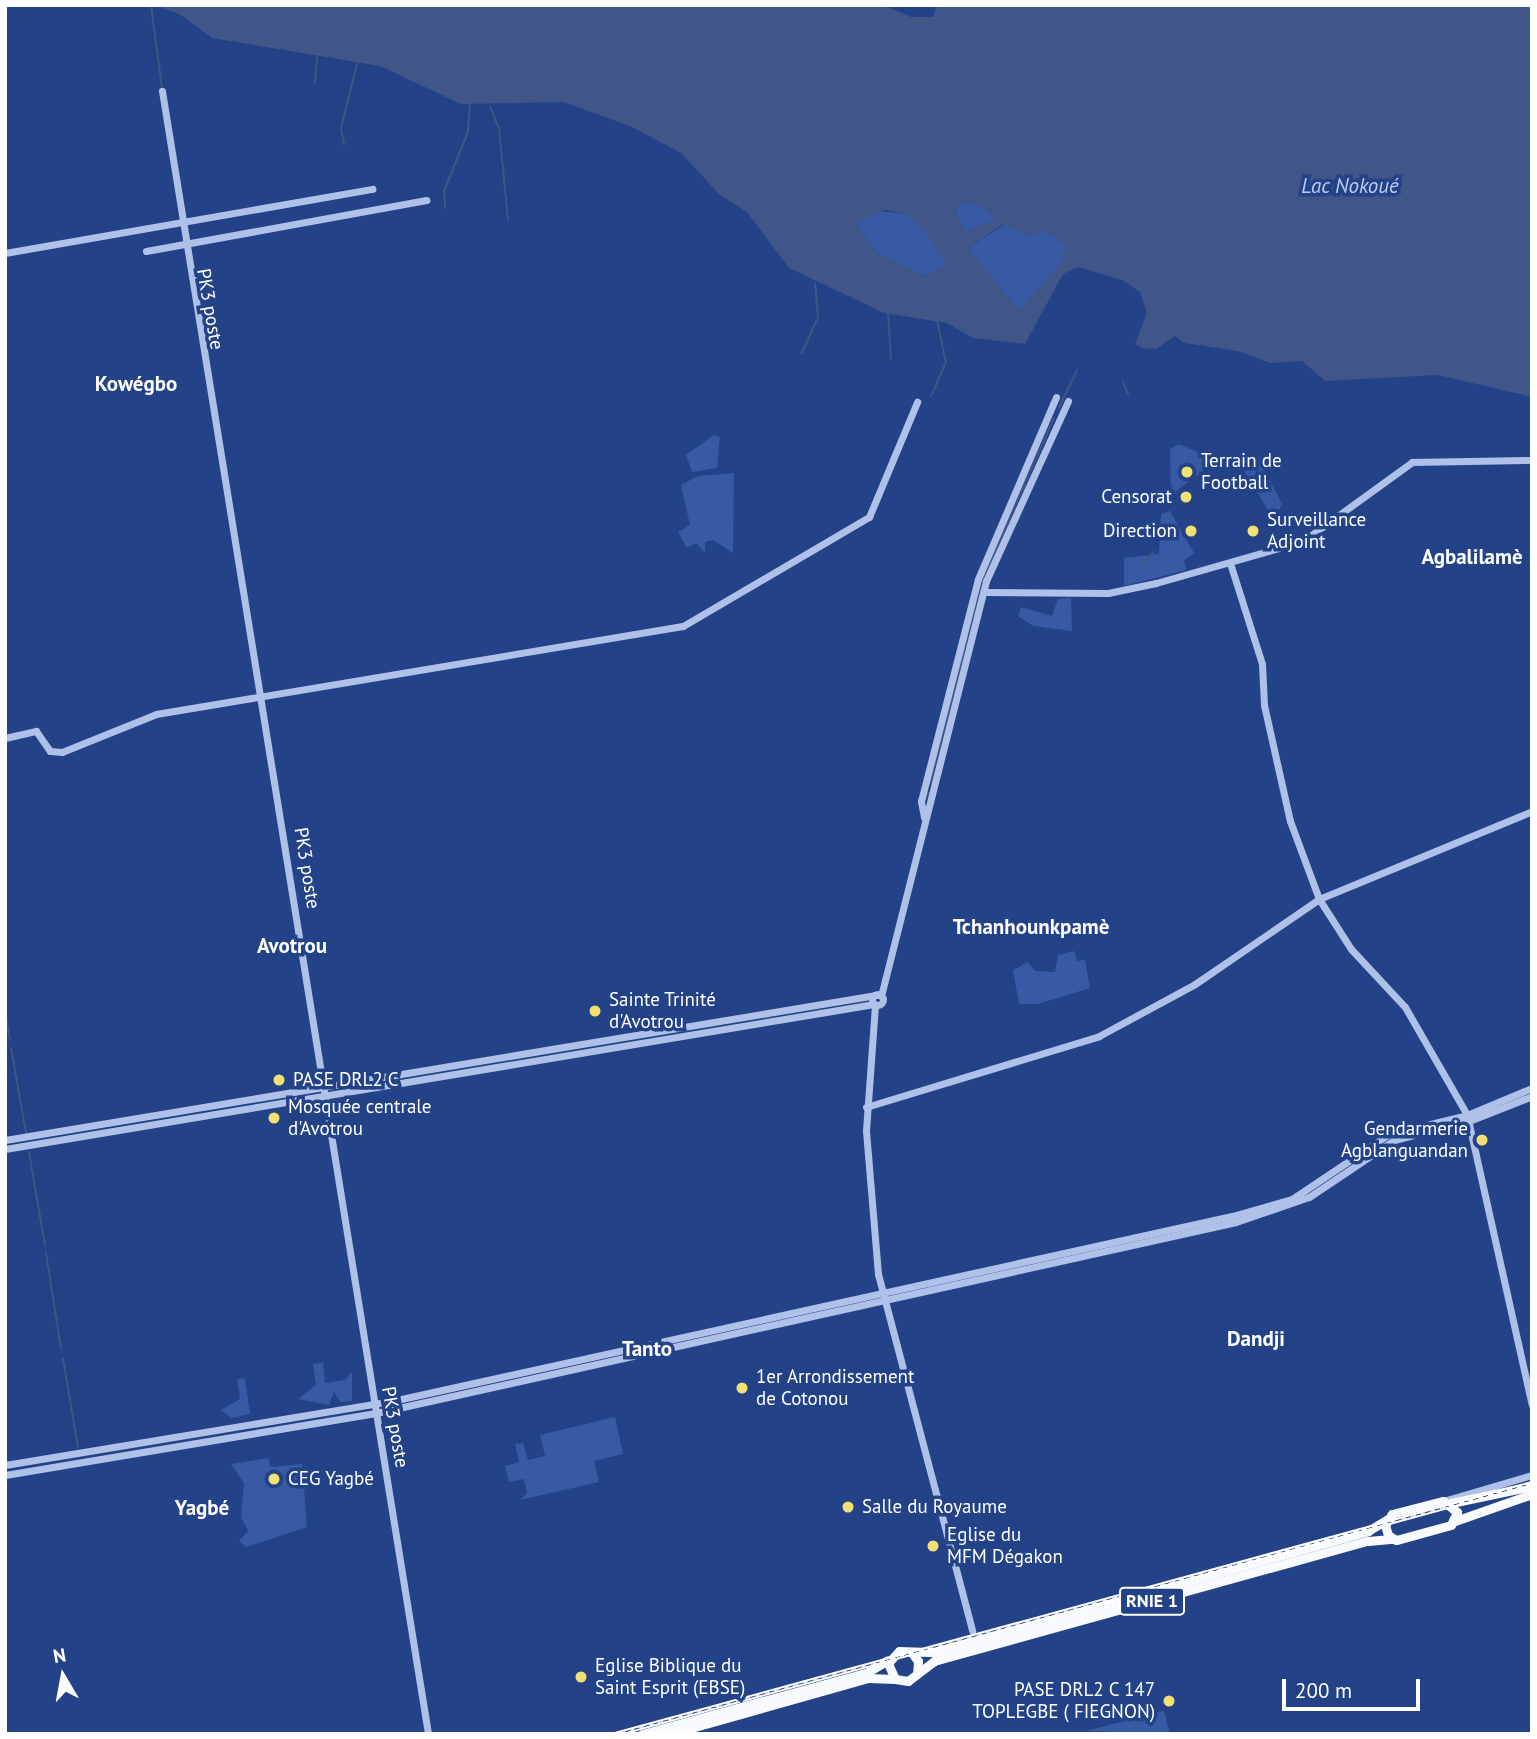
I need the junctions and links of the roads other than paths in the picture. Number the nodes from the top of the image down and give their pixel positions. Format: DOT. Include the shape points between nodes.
graph roads {
  1 [pos="162,91"];
  2 [pos="372,190"];
  3 [pos="426,200"];
  4 [pos="180,223"];
  5 [pos="183,244"];
  6 [pos="146,251"];
  7 [pos="5,253"];
  8 [pos="1056,397"];
  9 [pos="1068,401"];
  10 [pos="917,402"];
  11 [pos="1051,409"];
  12 [pos="1062,415"];
  13 [pos="1532,460"];
  14 [pos="1230,563"];
  15 [pos="984,592"];
  16 [pos="262,693"];
  17 [pos="5,738"];
  18 [pos="1532,811"];
  19 [pos="926,824"];
  20 [pos="1319,899"];
  21 [pos="877,1003"];
  22 [pos="1532,1088"];
  23 [pos="324,1089"];
  24 [pos="1532,1096"];
  25 [pos="325,1098"];
  26 [pos="866,1107"];
  27 [pos="1468,1118"];
  28 [pos="5,1140"];
  29 [pos="5,1149"];
  30 [pos="882,1294"];
  31 [pos="884,1302"];
  32 [pos="1532,1405"];
  33 [pos="376,1408"];
  34 [pos="5,1465"];
  35 [pos="5,1475"];
  36 [pos="1532,1475"];
  37 [pos="1532,1486"];
  38 [pos="1532,1494"];
  39 [pos="1447,1502"];
  40 [pos="1388,1519"];
  41 [pos="1455,1521"];
  42 [pos="1392,1539"];
  43 [pos="972,1631"];
  44 [pos="912,1653"];
  45 [pos="890,1658"];
  46 [pos="916,1675"];
  47 [pos="896,1680"];
  48 [pos="428,1734"];
  49 [pos="642,1734"];
  50 [pos="670,1734"];
  1 -- 4 [label="street, PK3 poste"];
  2 -- 4 [label="street"];
  3 -- 5 [label="street"];
  4 -- 5 [label="street, PK3 poste"];
  4 -- 7 [label="street"];
  5 -- 6 [label="street"];
  5 -- 16 [label="street, PK3 poste"];
  8 -- 11 [label="street"];
  9 -- 12 [label="street"];
  10 -- 16 [label="street" via="869,517 683,626"];
  11 -- 12 [label="street"];
  11 -- 19 [label="street" via="978,579 921,801"];
  12 -- 15 [label="street"];
  13 -- 14 [label="street" via="1412,462 1303,541"];
  14 -- 15 [label="street" via="1122,592"];
  14 -- 20 [label="street" via="1262,664 1264,705 1290,821"];
  15 -- 19 [label="street"];
  16 -- 17 [label="street" via="156,714 62,752 50,751 36,731"];
  16 -- 23 [label="street, PK3 poste"];
  18 -- 20 [label="street"];
  19 -- 21 [label="street"];
  20 -- 26 [label="street" via="1195,984 1099,1036"];
  20 -- 27 [label="street" via="1351,949 1405,1007"];
  21 -- 23 [label="street"];
  21 -- 25 [label="street"];
  21 -- 26 [label="street"];
  22 -- 27 [label="street"];
  23 -- 25 [label="street, PK3 poste"];
  23 -- 28 [label="street"];
  24 -- 27 [label="street"];
  25 -- 29 [label="street"];
  25 -- 33 [label="street, PK3 poste"];
  26 -- 30 [label="street" via="867,1176"];
  27 -- 30 [label="street" via="1389,1134 1292,1199"];
  27 -- 31 [label="street" via="1394,1140 1309,1197 1257,1216"];
  27 -- 32 [label="street"];
  30 -- 31 [label="street"];
  30 -- 33 [label="street"];
  31 -- 33 [label="street"];
  31 -- 43 [label="street"];
  33 -- 34 [label="street"];
  33 -- 35 [label="street"];
  33 -- 48 [label="street, PK3 poste"];
  36 -- 39 [label="street"];
  37 -- 39 [label="highway, RNIE 1"];
  38 -- 41 [label="highway, RNIE 1"];
  39 -- 40 [label="highway, RNIE 1"];
  39 -- 41 [label="highway"];
  40 -- 42 [label="highway" via="1386,1529"];
  40 -- 44 [label="highway, RNIE 1" via="1368,1531 1136,1597 930,1654"];
  41 -- 42 [label="highway, RNIE 1"];
  42 -- 46 [label="highway, RNIE 1" via="1368,1541 934,1661"];
  44 -- 45 [label="highway, RNIE 1" via="899,1651"];
  44 -- 46 [label="highway" via="919,1664"];
  45 -- 47 [label="highway" via="889,1671"];
  45 -- 49 [label="highway, RNIE 1" via="868,1672"];
  46 -- 47 [label="highway, RNIE 1"];
  47 -- 50 [label="highway, RNIE 1" via="869,1678"];
}
